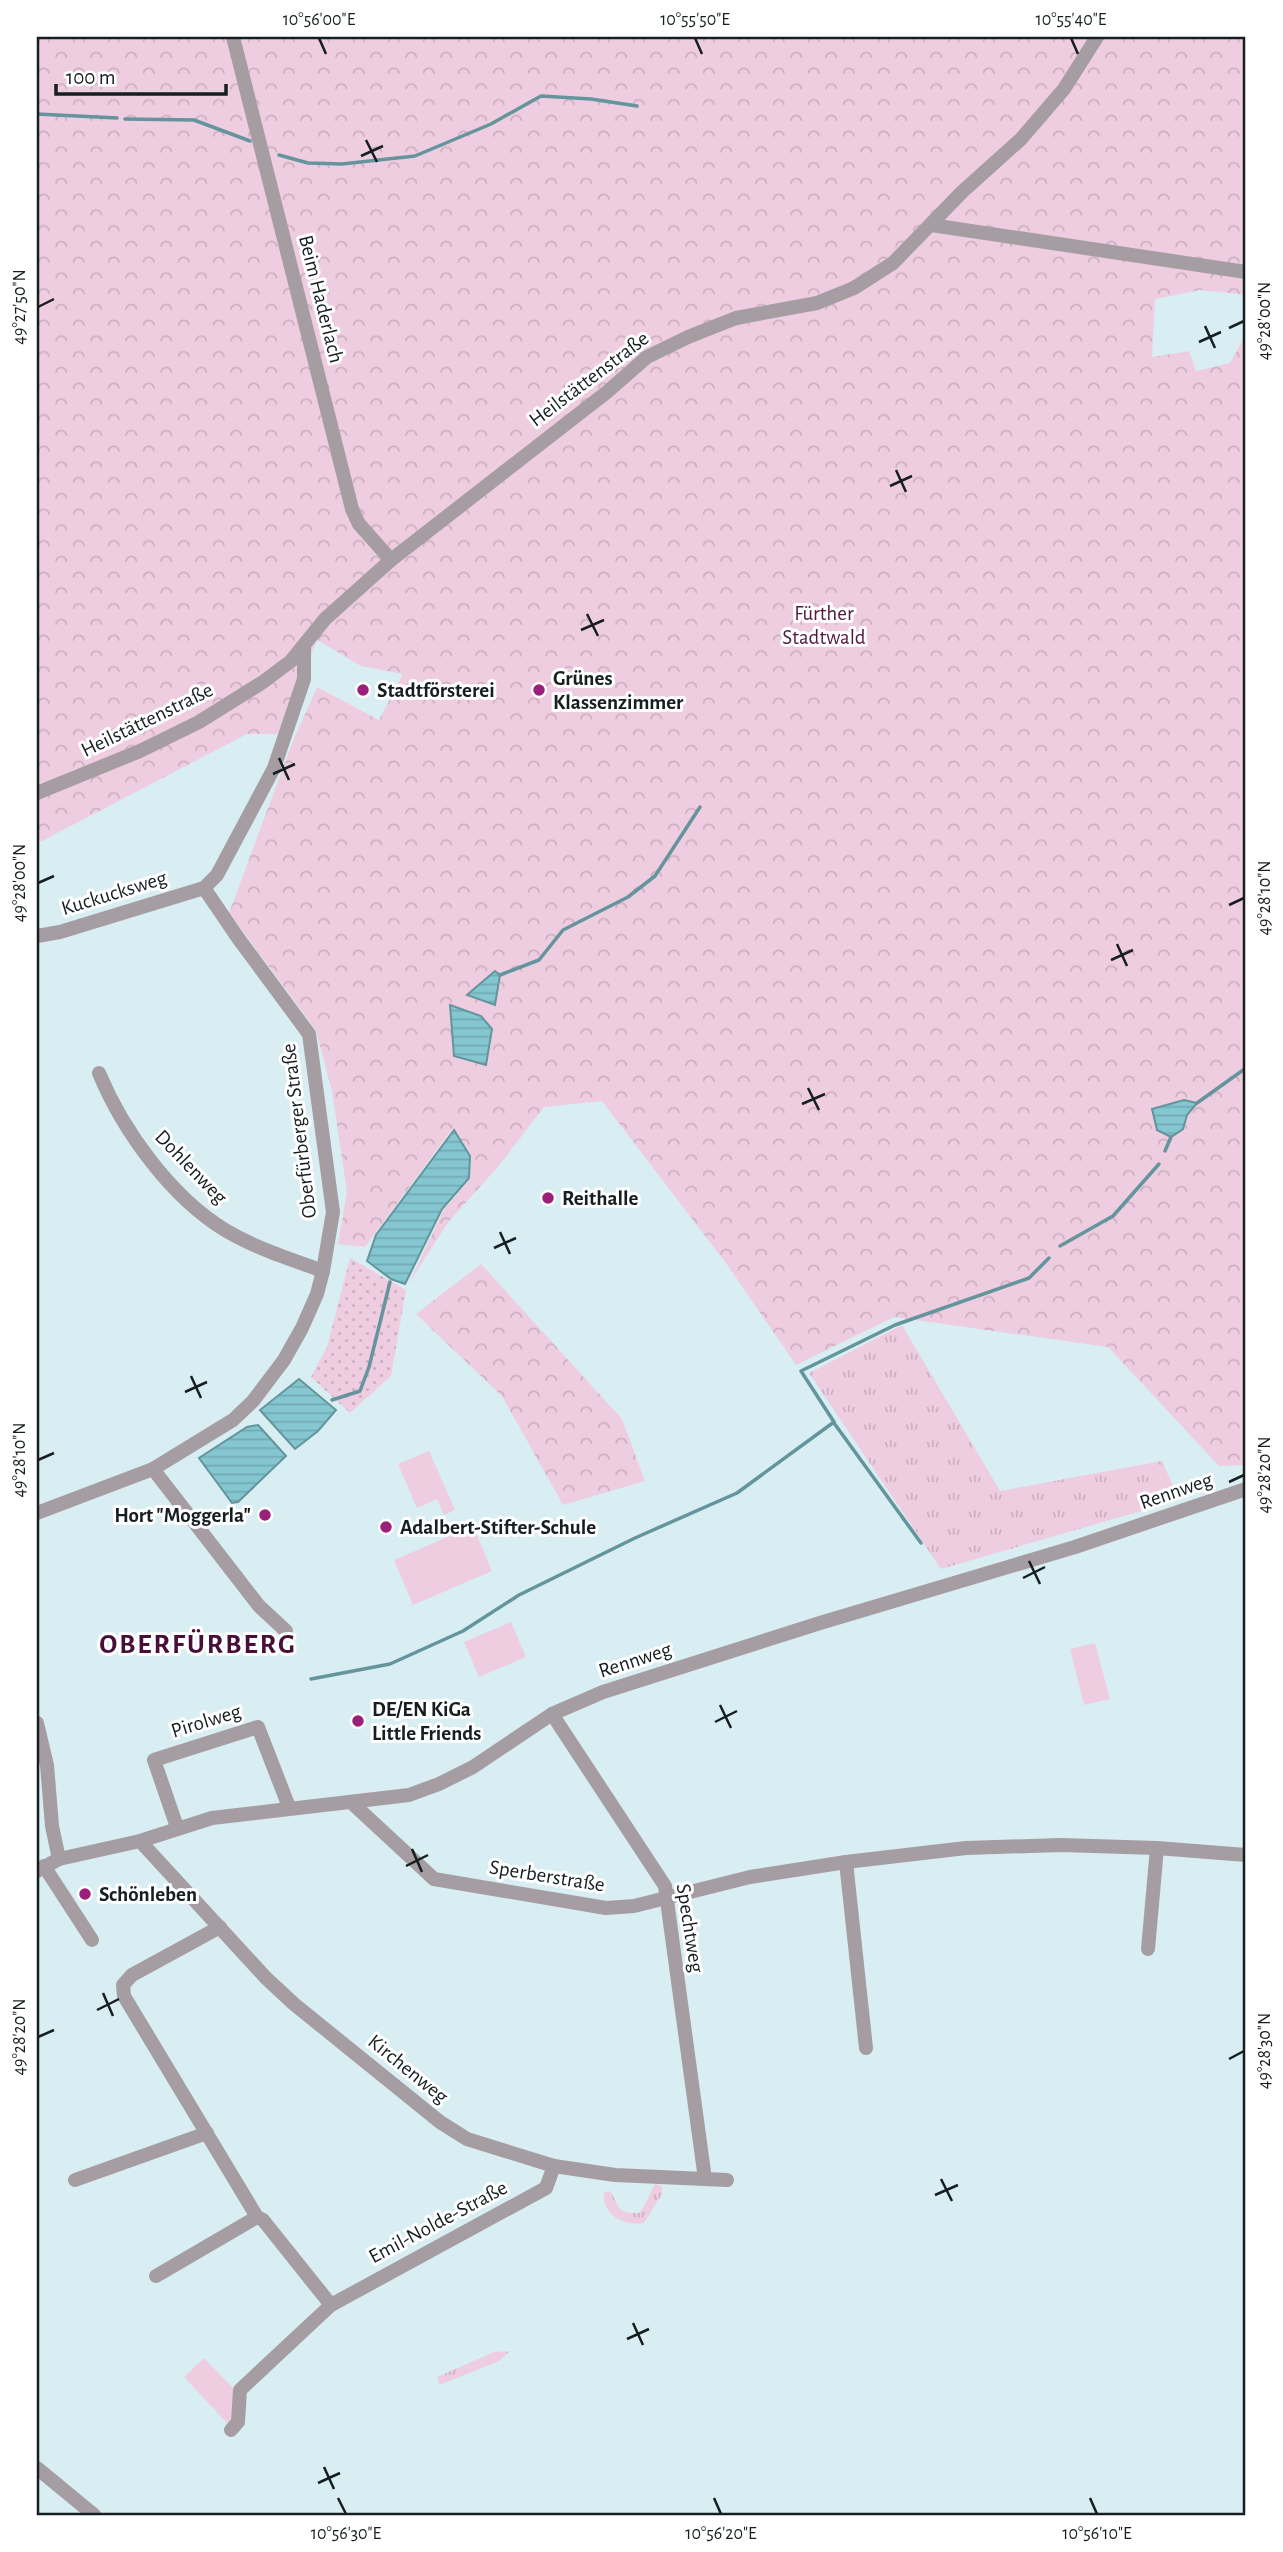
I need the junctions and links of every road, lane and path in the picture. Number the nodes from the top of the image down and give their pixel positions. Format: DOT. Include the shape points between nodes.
graph roads {
  1 [pos="233,37"];
  2 [pos="1097,37"];
  3 [pos="930,225"];
  4 [pos="1246,272"];
  5 [pos="391,560"];
  6 [pos="303,647"];
  7 [pos="37,793"];
  8 [pos="204,888"];
  9 [pos="37,936"];
  10 [pos="99,1073"];
  11 [pos="323,1271"];
  12 [pos="153,1469"];
  13 [pos="1246,1489"];
  14 [pos="37,1513"];
  15 [pos="286,1631"];
  16 [pos="552,1714"];
  17 [pos="37,1723"];
  18 [pos="351,1802"];
  19 [pos="289,1807"];
  20 [pos="177,1828"];
  21 [pos="140,1841"];
  22 [pos="1157,1848"];
  23 [pos="1246,1855"];
  24 [pos="59,1859"];
  25 [pos="846,1862"];
  26 [pos="40,1868"];
  27 [pos="666,1898"];
  28 [pos="220,1927"];
  29 [pos="92,1940"];
  30 [pos="1148,1949"];
  31 [pos="866,2048"];
  32 [pos="207,2133"];
  33 [pos="554,2166"];
  34 [pos="705,2179"];
  35 [pos="75,2180"];
  36 [pos="727,2180"];
  37 [pos="257,2217"];
  38 [pos="156,2276"];
  39 [pos="331,2305"];
  40 [pos="231,2430"];
  41 [pos="37,2468"];
  42 [pos="94,2515"];
  1 -- 5 [label="street, Beim Haderlach" via="352,509 359,524"];
  2 -- 3 [label="street, Heilstättenstraße" via="1064,89 1021,139"];
  3 -- 4 [label="street"];
  3 -- 5 [label="street, Heilstättenstraße" via="893,263 854,288 817,303 736,318 647,357"];
  5 -- 6 [label="street, Heilstättenstraße" via="325,619"];
  6 -- 7 [label="street, Heilstättenstraße" via="263,682 199,723"];
  6 -- 8 [label="street" via="304,680 274,768 217,875"];
  8 -- 9 [label="street, Kuckucksweg"];
  8 -- 11 [label="street, Oberfürberger Straße" via="309,1034 332,1212"];
  10 -- 11 [label="street, Dohlenweg" via="125,1126 194,1206 257,1247"];
  11 -- 12 [label="street, Oberfürberger Straße" via="302,1328 253,1401 233,1420"];
  12 -- 14 [label="street, Oberfürberger Straße"];
  12 -- 15 [label="street" via="259,1606"];
  13 -- 16 [label="street, Rennweg" via="1076,1547 603,1692"];
  16 -- 18 [label="street, Rennweg" via="439,1784 409,1795"];
  16 -- 27 [label="street, Spechtweg" via="659,1874"];
  17 -- 24 [label="street"];
  18 -- 19 [label="street, Rennweg"];
  18 -- 27 [label="street, Sperberstraße" via="434,1879 606,1908"];
  19 -- 20 [label="street, Rennweg"];
  19 -- 20 [label="street, Pirolweg" via="258,1727 154,1760"];
  20 -- 21 [label="street, Rennweg"];
  21 -- 24 [label="street, Rennweg"];
  21 -- 28 [label="street, Kirchenweg"];
  22 -- 23 [label="street, Sperberstraße"];
  22 -- 25 [label="street, Sperberstraße" via="1061,1845 966,1849"];
  22 -- 30 [label="street"];
  24 -- 26 [label="street, Rennweg"];
  25 -- 27 [label="street, Sperberstraße" via="750,1877"];
  25 -- 31 [label="street"];
  26 -- 29 [label="street, Rennweg"];
  27 -- 34 [label="street, Spechtweg"];
  28 -- 32 [label="street" via="132,1975 123,1985 127,2003"];
  28 -- 33 [label="street, Kirchenweg" via="294,2004 440,2122 467,2139"];
  32 -- 35 [label="street"];
  32 -- 37 [label="street"];
  33 -- 34 [label="street, Kirchenweg" via="615,2175"];
  33 -- 39 [label="street, Emil-Nolde-Straße" via="546,2188"];
  34 -- 36 [label="street, Kirchenweg"];
  37 -- 38 [label="street"];
  37 -- 39 [label="street"];
  39 -- 40 [label="street, Emil-Nolde-Straße" via="240,2390 238,2423"];
  41 -- 42 [label="street"];
}
